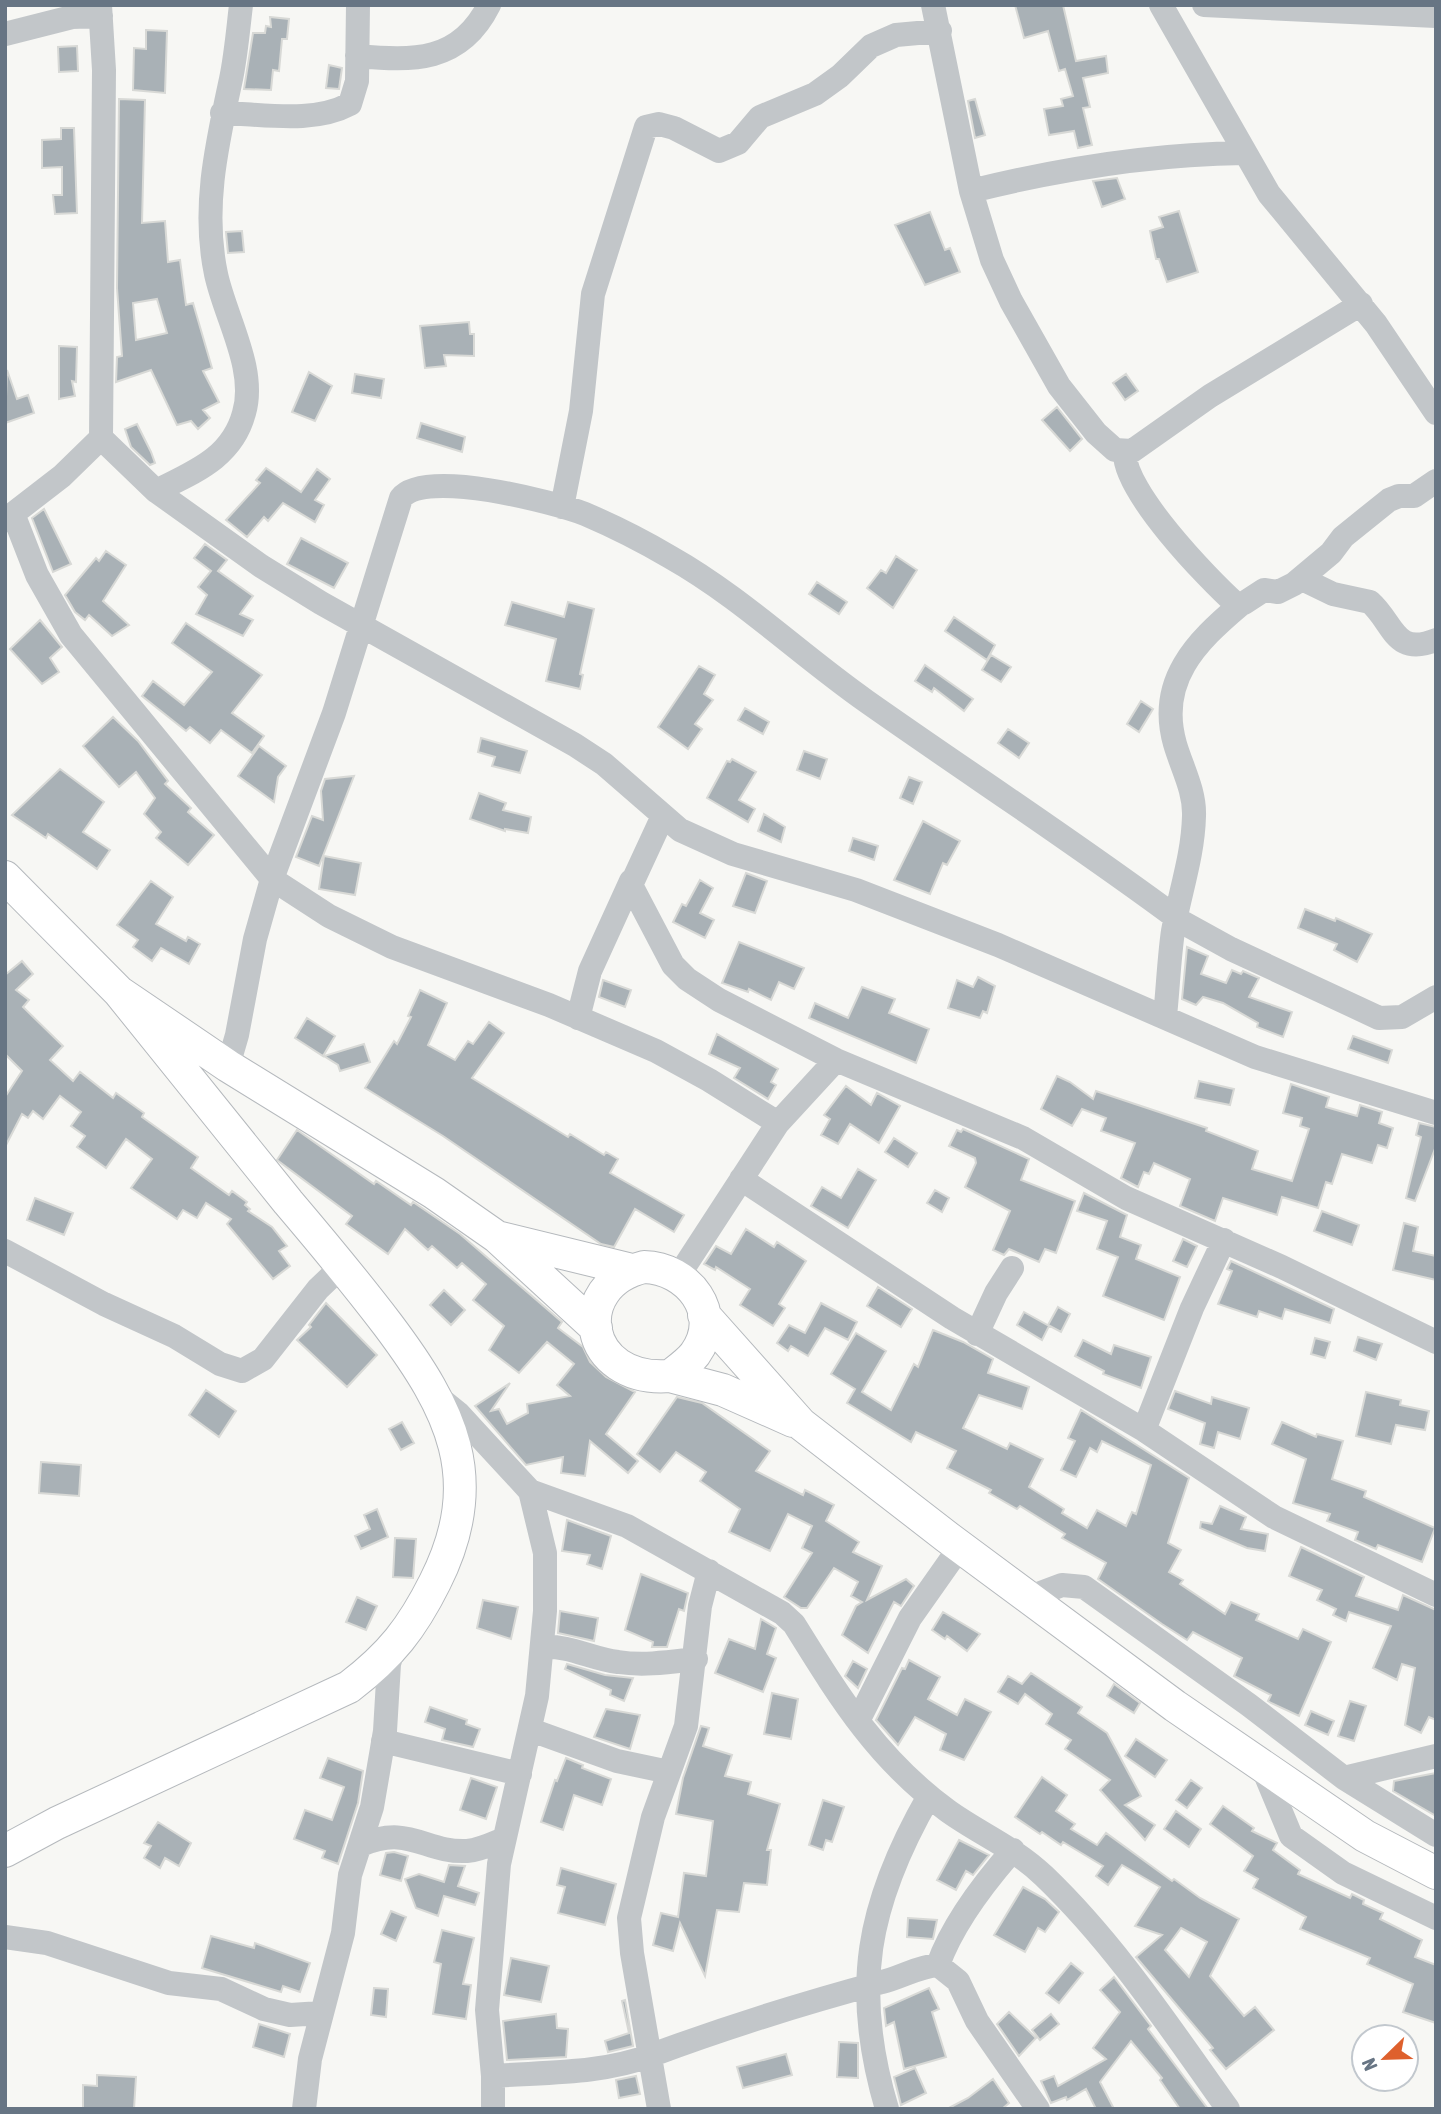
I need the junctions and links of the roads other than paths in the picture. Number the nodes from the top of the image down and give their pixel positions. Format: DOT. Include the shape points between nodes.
graph roads {
  1 [pos="241,5"];
  2 [pos="358,5"];
  3 [pos="489,5"];
  4 [pos="933,5"];
  5 [pos="1161,5"];
  6 [pos="1204,5"];
  7 [pos="1331,7"];
  8 [pos="101,11"];
  9 [pos="1436,16"];
  10 [pos="940,31"];
  11 [pos="5,34"];
  12 [pos="357,56"];
  13 [pos="222,113"];
  14 [pos="1244,153"];
  15 [pos="971,191"];
  16 [pos="1361,304"];
  17 [pos="1436,413"];
  18 [pos="101,438"];
  19 [pos="1125,452"];
  20 [pos="1436,481"];
  21 [pos="156,491"];
  22 [pos="562,507"];
  23 [pos="10,518"];
  24 [pos="1302,579"];
  25 [pos="1240,605"];
  26 [pos="361,626"];
  27 [pos="1436,640"];
  28 [pos="662,818"];
  29 [pos="5,877"];
  30 [pos="272,879"];
  31 [pos="631,881"];
  32 [pos="1177,918"];
  33 [pos="119,992"];
  34 [pos="1436,997"];
  35 [pos="1165,1016"];
  36 [pos="578,1018"];
  37 [pos="836,1060"];
  38 [pos="228,1066"];
  39 [pos="1436,1113"];
  40 [pos="778,1123"];
  41 [pos="741,1179"];
  42 [pos="497,1237"];
  43 [pos="1224,1240"];
  44 [pos="5,1251"];
  45 [pos="342,1266"];
  46 [pos="1012,1268"];
  47 [pos="632,1270"];
  48 [pos="679,1275"];
  49 [pos="704,1315"];
  50 [pos="596,1328"];
  51 [pos="977,1334"];
  52 [pos="1436,1342"];
  53 [pos="670,1376"];
  54 [pos="437,1396"];
  55 [pos="801,1424"];
  56 [pos="1144,1430"];
  57 [pos="530,1491"];
  58 [pos="960,1547"];
  59 [pos="709,1571"];
  60 [pos="1436,1595"];
  61 [pos="1030,1597"];
  62 [pos="542,1647"];
  63 [pos="393,1650"];
  64 [pos="696,1659"];
  65 [pos="858,1721"];
  66 [pos="531,1730"];
  67 [pos="383,1741"];
  68 [pos="1436,1755"];
  69 [pos="1261,1765"];
  70 [pos="669,1772"];
  71 [pos="520,1774"];
  72 [pos="1344,1778"];
  73 [pos="929,1796"];
  74 [pos="1436,1836"];
  75 [pos="504,1839"];
  76 [pos="360,1844"];
  77 [pos="1013,1850"];
  78 [pos="5,1851"];
  79 [pos="1436,1873"];
  80 [pos="1436,1918"];
  81 [pos="5,1937"];
  82 [pos="938,1965"];
  83 [pos="866,1985"];
  84 [pos="321,2013"];
  85 [pos="651,2055"];
  86 [pos="493,2076"];
  87 [pos="304,2109"];
  88 [pos="493,2109"];
  89 [pos="659,2109"];
  90 [pos="887,2109"];
  91 [pos="1038,2109"];
  92 [pos="1228,2109"];
  1 -- 13 [label="street"];
  2 -- 12 [label="street"];
  3 -- 12 [label="street" via="456,44 434,56"];
  4 -- 10 [label="street"];
  5 -- 14 [label="street"];
  6 -- 7 [label="street"];
  7 -- 9 [label="street"];
  8 -- 11 [label="street"];
  8 -- 18 [label="street"];
  10 -- 15 [label="street"];
  10 -- 22 [label="street" via="897,35 871,46 815,94 760,117 727,150 719,151 659,124 646,127 593,295 583,398"];
  12 -- 13 [label="street" via="354,94 348,106 297,116"];
  13 -- 21 [label="street" via="213,170 210,239 224,310 245,375 246,408 237,433 217,457"];
  14 -- 15 [label="street" via="1102,166"];
  14 -- 16 [label="street" via="1284,214"];
  15 -- 19 [label="street" via="992,260 1046,364 1096,433 1115,450"];
  16 -- 17 [label="street"];
  16 -- 19 [label="street"];
  18 -- 21 [label="street"];
  18 -- 23 [label="street"];
  19 -- 25 [label="street" via="1134,483 1170,536"];
  20 -- 24 [label="street" via="1414,496 1389,500 1343,537"];
  21 -- 26 [label="street" via="261,566"];
  22 -- 26 [label="street" via="452,487 422,486 405,493"];
  22 -- 32 [label="street" via="659,551 717,587 839,682"];
  23 -- 30 [label="street" via="71,635"];
  24 -- 25 [label="street" via="1284,590 1260,591"];
  24 -- 27 [label="street" via="1332,594 1370,602 1406,643 1423,645"];
  25 -- 32 [label="street" via="1199,641 1174,684 1174,740 1194,813 1192,853"];
  26 -- 28 [label="street" via="575,745 604,764"];
  26 -- 30 [label="street"];
  28 -- 31 [label="street"];
  28 -- 35 [label="street" via="733,854 856,890"];
  29 -- 33 [label="main road"];
  30 -- 36 [label="street" via="329,916 392,947"];
  30 -- 38 [label="street"];
  31 -- 36 [label="street" via="590,971"];
  31 -- 37 [label="street" via="673,965 687,979 744,1015"];
  32 -- 34 [label="street" via="1215,942 1379,1018 1402,1017"];
  32 -- 35 [label="street"];
  33 -- 38 [label="main road"];
  33 -- 45 [label="main road"];
  35 -- 39 [label="street" via="1255,1057"];
  36 -- 40 [label="street" via="678,1063"];
  37 -- 40 [label="street"];
  37 -- 43 [label="street" via="1023,1138 1126,1198"];
  38 -- 42 [label="main road"];
  40 -- 41 [label="street"];
  41 -- 48 [label="street"];
  41 -- 51 [label="street"];
  42 -- 47 [label="main road"];
  42 -- 50 [label="main road"];
  43 -- 52 [label="street"];
  43 -- 56 [label="street"];
  44 -- 45 [label="street" via="220,1364 242,1371 263,1359"];
  45 -- 54 [label="main road"];
  46 -- 51 [label="street"];
  47 -- 48 [label="main road" via="656,1267"];
  47 -- 50 [label="main road" via="604,1292"];
  48 -- 49 [label="main road" via="696,1293"];
  49 -- 53 [label="main road" via="696,1353"];
  49 -- 55 [label="main road"];
  50 -- 53 [label="main road" via="604,1351 621,1368 644,1376"];
  51 -- 56 [label="street"];
  53 -- 55 [label="main road" via="723,1391"];
  54 -- 57 [label="street"];
  54 -- 63 [label="main road" via="455,1442 460,1503 441,1571"];
  55 -- 58 [label="main road"];
  56 -- 60 [label="street" via="1274,1517"];
  57 -- 59 [label="street" via="627,1526"];
  57 -- 62 [label="street" via="545,1553"];
  58 -- 61 [label="main road"];
  58 -- 65 [label="street" via="910,1618"];
  59 -- 64 [label="street" via="700,1606"];
  59 -- 65 [label="street" via="794,1624"];
  61 -- 69 [label="main road"];
  61 -- 72 [label="street" via="1062,1586 1084,1587"];
  62 -- 64 [label="street" via="636,1664"];
  62 -- 66 [label="street"];
  63 -- 67 [label="street"];
  63 -- 78 [label="main road" via="349,1687"];
  64 -- 70 [label="street" via="686,1726"];
  65 -- 73 [label="street" via="877,1748"];
  66 -- 70 [label="street" via="617,1761"];
  66 -- 71 [label="street"];
  67 -- 71 [label="street"];
  67 -- 76 [label="street" via="372,1807"];
  68 -- 72 [label="street"];
  69 -- 79 [label="main road" via="1365,1836"];
  69 -- 80 [label="street" via="1291,1836 1343,1874"];
  70 -- 85 [label="street" via="653,1817 629,1925"];
  71 -- 75 [label="street"];
  72 -- 74 [label="street"];
  73 -- 77 [label="street"];
  73 -- 83 [label="street" via="889,1882 873,1934"];
  75 -- 76 [label="street" via="465,1851 407,1836"];
  75 -- 86 [label="street" via="486,2010"];
  76 -- 84 [label="street"];
  77 -- 82 [label="street" via="951,1936"];
  77 -- 92 [label="street" via="1046,1877 1150,1997"];
  81 -- 84 [label="street" via="47,1943 169,1983 220,1989 264,2009 290,2015"];
  82 -- 83 [label="street"];
  82 -- 91 [label="street" via="958,1981 977,2021"];
  83 -- 85 [label="street"];
  83 -- 90 [label="street" via="876,2071"];
  84 -- 87 [label="street" via="305,2082"];
  85 -- 86 [label="street" via="557,2074"];
  85 -- 89 [label="street"];
  86 -- 88 [label="street"];
}
